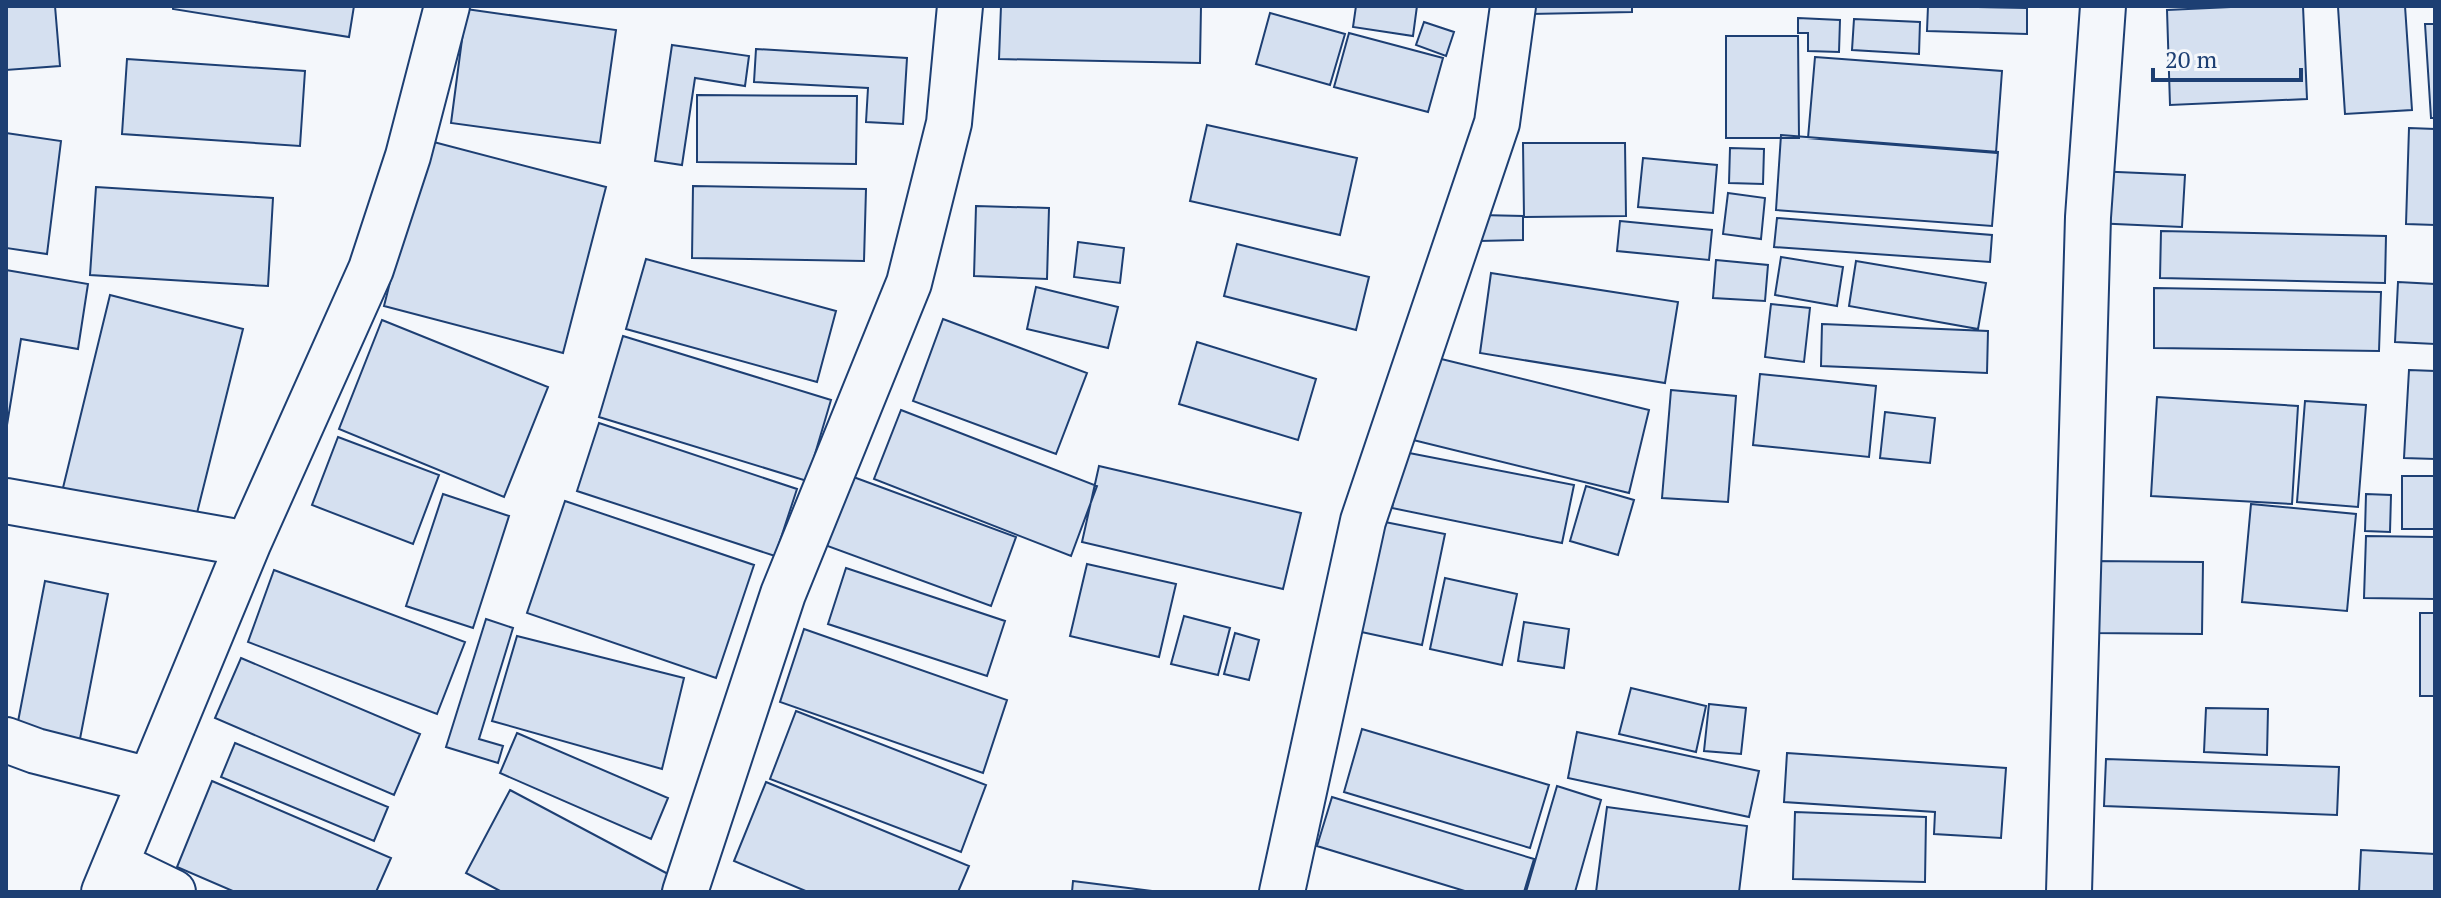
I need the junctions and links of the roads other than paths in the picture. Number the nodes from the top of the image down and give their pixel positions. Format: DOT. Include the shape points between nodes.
graph roads {
  1 [pos="447,6"];
  2 [pos="960,6"];
  3 [pos="1513,6"];
  4 [pos="2103,6"];
  5 [pos="6,501"];
  6 [pos="248,544"];
  7 [pos="6,740"];
  8 [pos="150,780"];
  9 [pos="110,879"];
  10 [pos="173,892"];
  11 [pos="685,892"];
  12 [pos="1282,892"];
  13 [pos="2069,892"];
  1 -- 6 [label="street" via="408,156 371,269"];
  2 -- 11 [label="street" via="949,123 909,283 783,594"];
  3 -- 12 [label="street" via="1497,123 1363,521"];
  4 -- 13 [label="street" via="2088,217"];
  5 -- 6 [label="street"];
  6 -- 8 [label="street"];
  7 -- 8 [label="street"];
  8 -- 9 [label="street"];
  9 -- 10 [label="street"];
}
